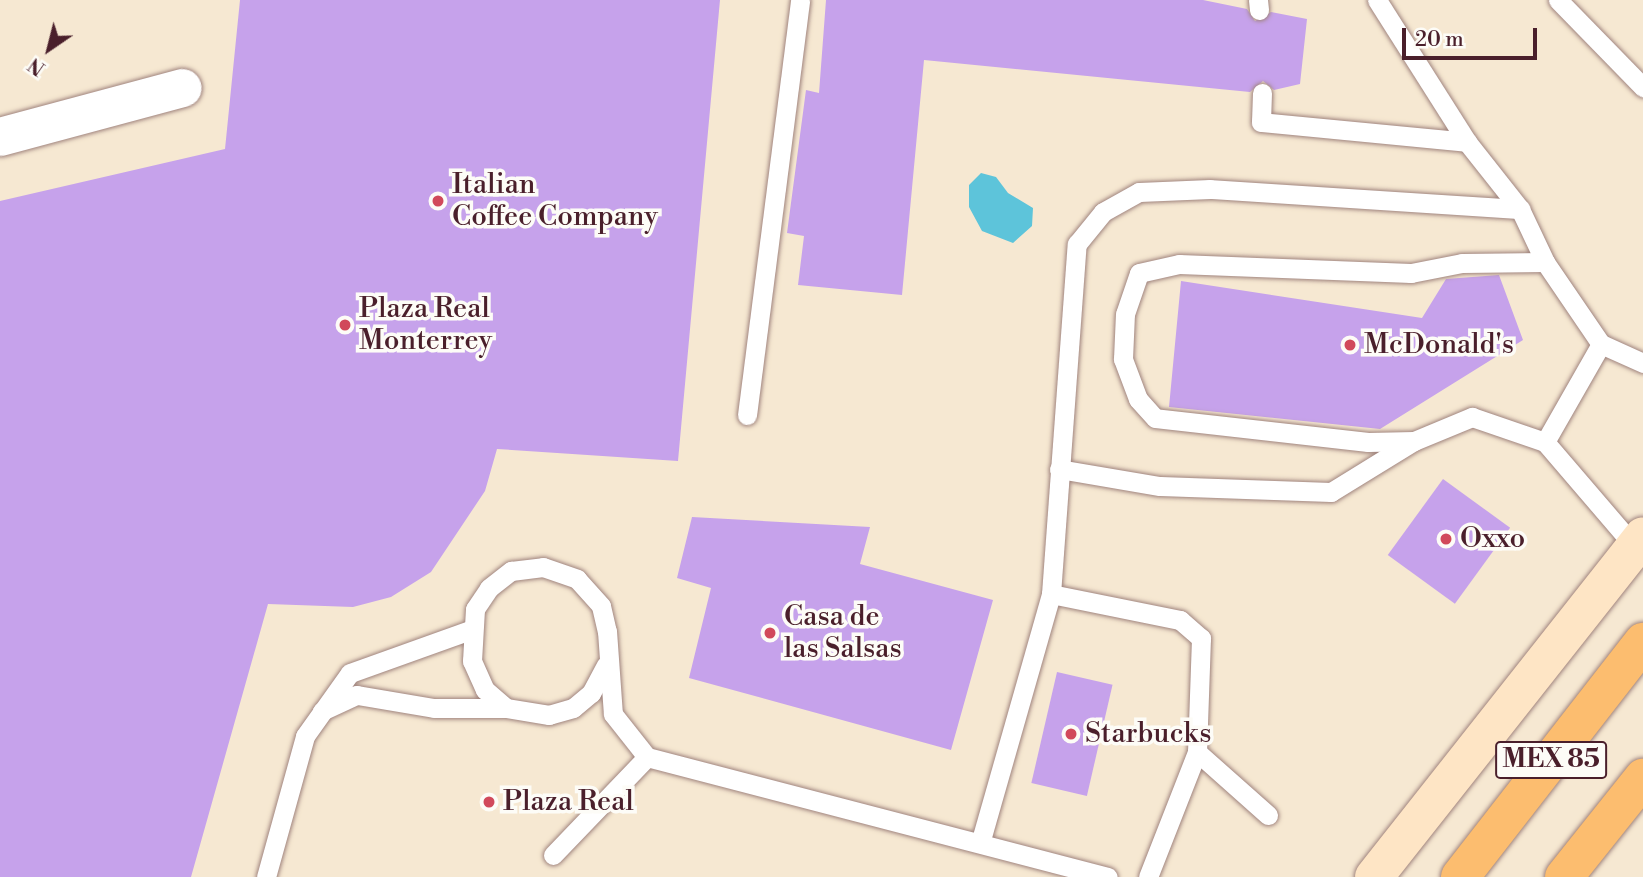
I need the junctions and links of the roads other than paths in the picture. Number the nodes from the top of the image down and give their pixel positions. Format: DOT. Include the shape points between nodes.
graph roads {
  1 [pos="800,0"];
  2 [pos="1377,0"];
  3 [pos="1558,0"];
  4 [pos="1578,8"];
  5 [pos="1643,87"];
  6 [pos="183,89"];
  7 [pos="1262,93"];
  8 [pos="0,137"];
  9 [pos="1467,142"];
  10 [pos="1520,209"];
  11 [pos="1545,262"];
  12 [pos="1601,344"];
  13 [pos="1643,363"];
  14 [pos="747,415"];
  15 [pos="1414,441"];
  16 [pos="1545,442"];
  17 [pos="1059,468"];
  18 [pos="1639,542"];
  19 [pos="1051,594"];
  20 [pos="470,630"];
  21 [pos="1643,642"];
  22 [pos="606,665"];
  23 [pos="506,708"];
  24 [pos="321,711"];
  25 [pos="1197,752"];
  26 [pos="647,757"];
  27 [pos="1643,778"];
  28 [pos="1268,815"];
  29 [pos="981,839"];
  30 [pos="553,855"];
  31 [pos="267,877"];
  32 [pos="1108,877"];
  33 [pos="1148,877"];
  34 [pos="1374,877"];
  35 [pos="1460,877"];
  36 [pos="1564,877"];
  1 -- 14 [label="lane"];
  2 -- 9 [label="lane"];
  3 -- 4 [label="lane"];
  4 -- 5 [label="lane"];
  6 -- 8 [label="street"];
  7 -- 9 [label="lane" via="1261,122"];
  9 -- 10 [label="lane"];
  10 -- 11 [label="lane"];
  10 -- 17 [label="lane" via="1210,189 1139,192 1103,212 1077,244"];
  11 -- 12 [label="lane"];
  11 -- 15 [label="lane" via="1462,263 1412,273 1179,264 1139,273 1125,314 1123,359 1138,399 1155,418 1368,442"];
  12 -- 13 [label="lane"];
  12 -- 16 [label="lane"];
  15 -- 16 [label="lane" via="1472,417"];
  15 -- 17 [label="lane" via="1331,492 1160,486"];
  16 -- 18 [label="lane"];
  17 -- 19 [label="lane"];
  18 -- 34 [label="main road, MEX 85"];
  19 -- 25 [label="lane" via="1180,620 1201,638"];
  19 -- 29 [label="lane"];
  20 -- 22 [label="lane" via="489,588 511,571 544,567 577,579 601,606"];
  20 -- 23 [label="lane" via="472,662 485,690"];
  20 -- 24 [label="lane" via="350,673"];
  21 -- 35 [label="highway, MEX 85"];
  22 -- 23 [label="lane" via="591,693 573,708 548,715"];
  22 -- 26 [label="lane" via="613,714"];
  23 -- 24 [label="lane" via="433,708 357,695"];
  24 -- 31 [label="lane" via="305,736"];
  25 -- 28 [label="lane"];
  25 -- 33 [label="lane"];
  26 -- 29 [label="lane" via="773,794"];
  26 -- 30 [label="lane"];
  27 -- 36 [label="highway, MEX 85"];
  29 -- 32 [label="lane"];
}
